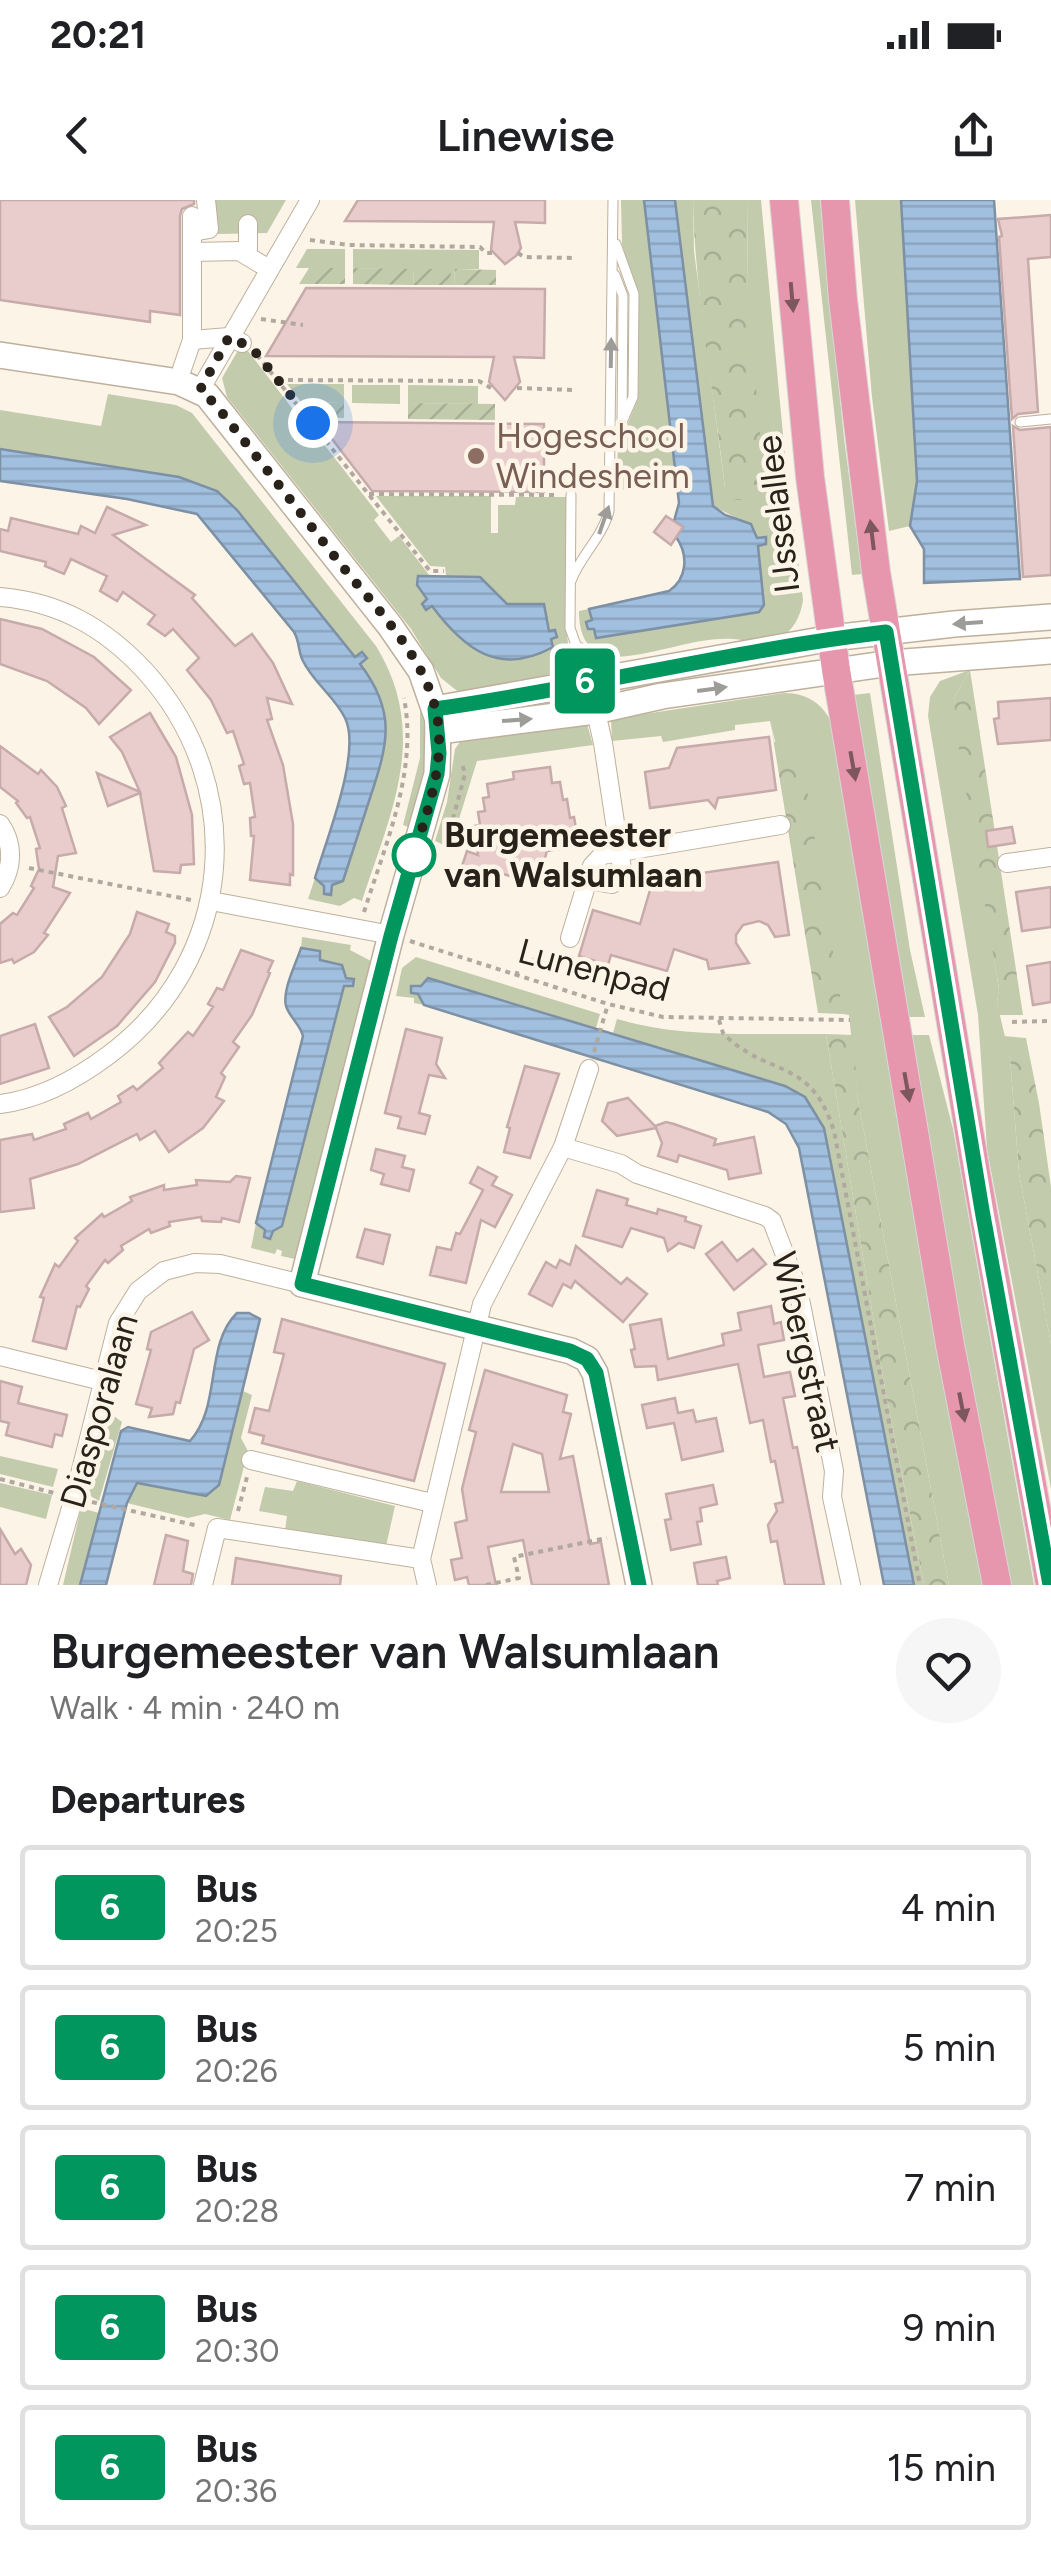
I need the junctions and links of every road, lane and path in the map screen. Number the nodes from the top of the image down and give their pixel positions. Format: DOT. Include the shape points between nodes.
graph roads {
  1 [pos="206,200"];
  2 [pos="310,200"];
  3 [pos="613,200"];
  4 [pos="784,200"];
  5 [pos="835,200"];
  6 [pos="248,224"];
  7 [pos="192,233"];
  8 [pos="297,236"];
  9 [pos="613,236"];
  10 [pos="492,253"];
  11 [pos="518,253"];
  12 [pos="248,256"];
  13 [pos="574,258"];
  14 [pos="612,268"];
  15 [pos="270,269"];
  16 [pos="241,316"];
  17 [pos="303,324"];
  18 [pos="192,340"];
  19 [pos="235,340"];
  20 [pos="0,355"];
  21 [pos="182,369"];
  22 [pos="277,380"];
  23 [pos="491,388"];
  24 [pos="517,388"];
  25 [pos="200,390"];
  26 [pos="573,390"];
  27 [pos="1051,419"];
  28 [pos="1020,422"];
  29 [pos="622,426"];
  30 [pos="610,451"];
  31 [pos="369,494"];
  32 [pos="571,495"];
  33 [pos="444,571"];
  34 [pos="570,582"];
  35 [pos="0,597"];
  36 [pos="1051,617"];
  37 [pos="886,632"];
  38 [pos="832,638"];
  39 [pos="575,641"];
  40 [pos="1051,652"];
  41 [pos="891,663"];
  42 [pos="836,670"];
  43 [pos="630,672"];
  44 [pos="588,680"];
  45 [pos="403,693"];
  46 [pos="596,712"];
  47 [pos="437,720"];
  48 [pos="404,809"];
  49 [pos="0,824"];
  50 [pos="781,825"];
  51 [pos="620,852"];
  52 [pos="1051,856"];
  53 [pos="1007,863"];
  54 [pos="10,864"];
  55 [pos="586,880"];
  56 [pos="0,888"];
  57 [pos="211,900"];
  58 [pos="372,931"];
  59 [pos="570,938"];
  60 [pos="516,976"];
  61 [pos="608,1004"];
  62 [pos="719,1020"];
  63 [pos="850,1020"];
  64 [pos="1051,1021"];
  65 [pos="1012,1022"];
  66 [pos="589,1069"];
  67 [pos="0,1104"];
  68 [pos="563,1147"];
  69 [pos="302,1284"];
  70 [pos="475,1327"];
  71 [pos="0,1356"];
  72 [pos="102,1380"];
  73 [pos="251,1460"];
  74 [pos="0,1479"];
  75 [pos="74,1498"];
  76 [pos="432,1503"];
  77 [pos="100,1504"];
  78 [pos="225,1529"];
  79 [pos="628,1534"];
  80 [pos="421,1559"];
  81 [pos="48,1585"];
  82 [pos="204,1585"];
  83 [pos="427,1585"];
  84 [pos="486,1585"];
  85 [pos="639,1585"];
  86 [pos="850,1585"];
  87 [pos="920,1585"];
  88 [pos="997,1585"];
  89 [pos="1050,1585"];
  1 -- 7 [label="street" via="209,229"];
  2 -- 8 [label="street"];
  3 -- 9 [label="lane"];
  4 -- 38 [label="main road, IJsselallee, one-way"];
  37 -- 5 [label="main road, one-way"];
  6 -- 12 [label="street"];
  7 -- 12 [label="street"];
  7 -- 18 [label="street"];
  8 -- 10 [label="path" via="349,245 480,246"];
  8 -- 15 [label="street"];
  9 -- 14 [label="lane"];
  9 -- 29 [label="lane" via="634,294 633,398"];
  11 -- 13 [label="path"];
  12 -- 15 [label="street"];
  14 -- 29 [label="lane" via="623,296"];
  30 -- 14 [label="lane, one-way"];
  15 -- 16 [label="street"];
  16 -- 17 [label="path"];
  16 -- 19 [label="street"];
  18 -- 19 [label="street"];
  18 -- 21 [label="street"];
  19 -- 22 [label="path" via="252,348"];
  19 -- 25 [label="street"];
  20 -- 25 [label="street"];
  22 -- 23 [label="path" via="479,382"];
  22 -- 31 [label="path"];
  24 -- 26 [label="path"];
  25 -- 47 [label="street" via="390,626 421,671"];
  27 -- 28 [label="lane"];
  29 -- 30 [label="lane"];
  34 -- 30 [label="lane, one-way" via="606,522"];
  31 -- 32 [label="path"];
  31 -- 33 [label="path" via="430,571"];
  32 -- 34 [label="lane"];
  34 -- 39 [label="lane"];
  35 -- 57 [label="street" via="76,616 124,650 168,698 208,787 216,827"];
  36 -- 37 [label="street, one-way"];
  37 -- 38 [label="street"];
  37 -- 41 [label="main road"];
  38 -- 42 [label="main road, IJsselallee"];
  38 -- 43 [label="street"];
  39 -- 43 [label="lane" via="596,661"];
  39 -- 44 [label="lane"];
  40 -- 41 [label="street"];
  41 -- 42 [label="street"];
  41 -- 89 [label="main road"];
  46 -- 42 [label="street, one-way"];
  42 -- 88 [label="main road, IJsselallee, one-way"];
  43 -- 44 [label="street"];
  44 -- 46 [label="street"];
  44 -- 47 [label="street"];
  45 -- 58 [label="path" via="404,779"];
  47 -- 46 [label="street, one-way"];
  46 -- 51 [label="street"];
  47 -- 58 [label="street" via="437,774"];
  48 -- 58 [label="path"];
  49 -- 54 [label="street"];
  50 -- 51 [label="street"];
  51 -- 55 [label="street" via="598,858"];
  51 -- 55 [label="street" via="616,882"];
  52 -- 53 [label="street"];
  54 -- 56 [label="street"];
  54 -- 57 [label="path"];
  55 -- 59 [label="street"];
  57 -- 58 [label="street"];
  57 -- 67 [label="street" via="185,968 136,1035 78,1078"];
  58 -- 60 [label="path, Lunenpad"];
  58 -- 69 [label="street"];
  59 -- 60 [label="path" via="559,962 522,957"];
  60 -- 61 [label="path, Lunenpad"];
  61 -- 62 [label="path, Lunenpad" via="663,1017"];
  61 -- 66 [label="path"];
  62 -- 63 [label="path, Lunenpad"];
  62 -- 87 [label="path" via="730,1040 790,1070 827,1108"];
  64 -- 65 [label="path"];
  66 -- 68 [label="street"];
  68 -- 70 [label="street"];
  68 -- 86 [label="street, Wibergstraat" via="772,1221 798,1288"];
  69 -- 70 [label="street"];
  69 -- 72 [label="street, Diasporalaan" via="206,1262 164,1271 126,1306"];
  70 -- 76 [label="street"];
  70 -- 79 [label="street" via="570,1351 592,1365"];
  71 -- 72 [label="street"];
  72 -- 75 [label="street, Diasporalaan"];
  73 -- 76 [label="street"];
  73 -- 78 [label="path"];
  74 -- 75 [label="path"];
  75 -- 81 [label="street, Diasporalaan"];
  76 -- 80 [label="street"];
  77 -- 78 [label="path"];
  78 -- 80 [label="street"];
  78 -- 82 [label="street"];
  79 -- 84 [label="path" via="514,1557 519,1578"];
  79 -- 85 [label="street"];
  80 -- 83 [label="street"];
}
